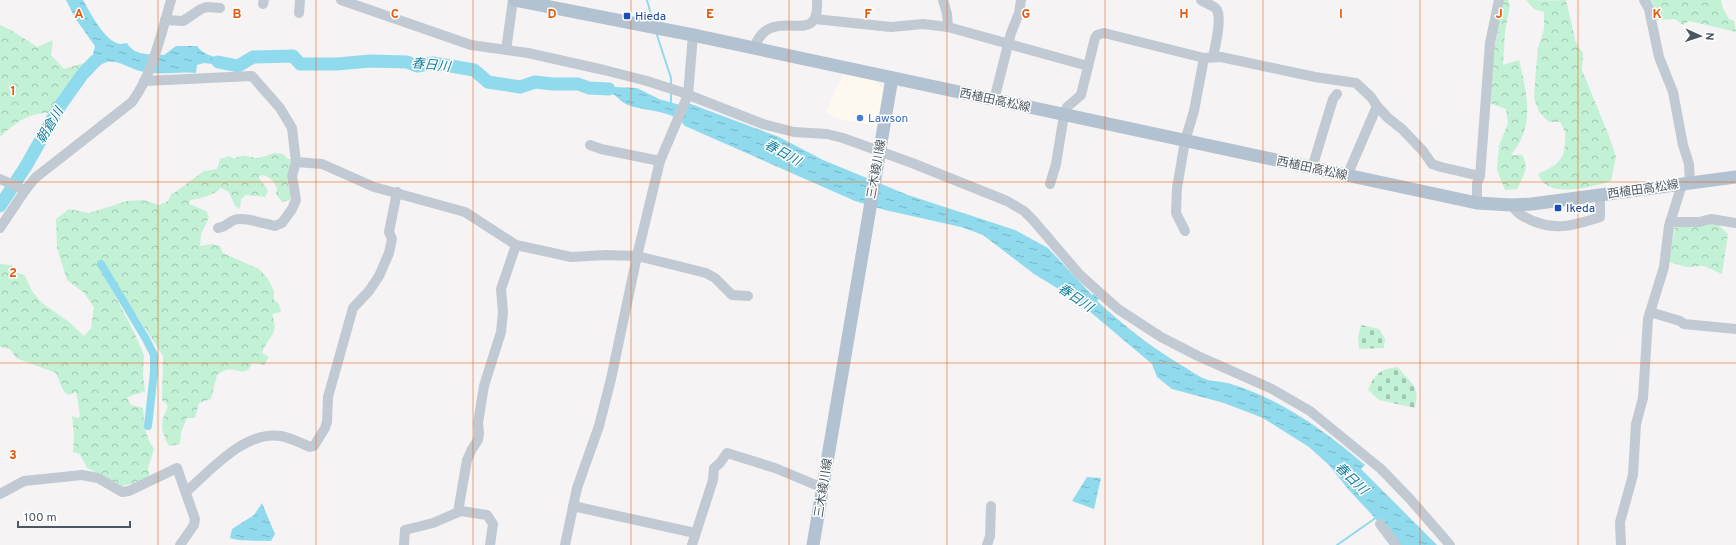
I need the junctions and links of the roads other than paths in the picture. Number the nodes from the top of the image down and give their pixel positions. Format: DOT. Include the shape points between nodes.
graph roads {
  1 [pos="171,0"];
  2 [pos="300,0"];
  3 [pos="341,0"];
  4 [pos="514,0"];
  5 [pos="817,0"];
  6 [pos="943,0"];
  7 [pos="1021,0"];
  8 [pos="1201,0"];
  9 [pos="1499,0"];
  10 [pos="1644,0"];
  11 [pos="220,8"];
  12 [pos="299,13"];
  13 [pos="815,19"];
  14 [pos="165,20"];
  15 [pos="948,27"];
  16 [pos="692,35"];
  17 [pos="1008,43"];
  18 [pos="754,48"];
  19 [pos="506,50"];
  20 [pos="1208,58"];
  21 [pos="1088,66"];
  22 [pos="145,78"];
  23 [pos="892,78"];
  24 [pos="1337,94"];
  25 [pos="687,97"];
  26 [pos="994,100"];
  27 [pos="1377,106"];
  28 [pos="1064,115"];
  29 [pos="1185,141"];
  30 [pos="590,145"];
  31 [pos="879,152"];
  32 [pos="660,161"];
  33 [pos="296,162"];
  34 [pos="1312,168"];
  35 [pos="1347,176"];
  36 [pos="1480,176"];
  37 [pos="1736,177"];
  38 [pos="3,180"];
  39 [pos="1686,183"];
  40 [pos="1050,184"];
  41 [pos="23,189"];
  42 [pos="397,192"];
  43 [pos="1600,195"];
  44 [pos="1477,203"];
  45 [pos="1512,205"];
  46 [pos="1670,222"];
  47 [pos="1736,223"];
  48 [pos="0,228"];
  49 [pos="218,228"];
  50 [pos="1185,231"];
  51 [pos="516,244"];
  52 [pos="637,256"];
  53 [pos="748,296"];
  54 [pos="1650,312"];
  55 [pos="1736,329"];
  56 [pos="823,488"];
  57 [pos="186,492"];
  58 [pos="0,494"];
  59 [pos="573,506"];
  60 [pos="991,506"];
  61 [pos="458,512"];
  62 [pos="1380,524"];
  63 [pos="695,533"];
  64 [pos="180,545"];
  65 [pos="404,545"];
  66 [pos="490,545"];
  67 [pos="565,545"];
  68 [pos="692,545"];
  69 [pos="813,545"];
  70 [pos="987,545"];
  71 [pos="1396,545"];
  72 [pos="1449,545"];
  73 [pos="1621,545"];
  1 -- 14 [label="street"];
  2 -- 12 [label="street"];
  3 -- 19 [label="street" via="460,42"];
  4 -- 16 [label="main road"];
  4 -- 19 [label="street"];
  5 -- 13 [label="street" via="818,10"];
  6 -- 15 [label="street"];
  7 -- 17 [label="street" via="1020,13"];
  8 -- 20 [label="street" via="1217,9 1218,14 1218,27"];
  9 -- 36 [label="street" via="1490,42"];
  10 -- 39 [label="street" via="1649,9 1659,57 1673,92 1689,164"];
  11 -- 14 [label="street" via="201,9 183,21"];
  13 -- 15 [label="street" via="891,27 923,24"];
  13 -- 18 [label="street" via="809,24 774,27 758,38"];
  14 -- 22 [label="street"];
  15 -- 17 [label="street"];
  16 -- 18 [label="main road"];
  16 -- 25 [label="street"];
  17 -- 21 [label="street"];
  17 -- 26 [label="street"];
  18 -- 23 [label="main road"];
  19 -- 25 [label="street" via="558,58 647,81"];
  20 -- 21 [label="street" via="1104,33 1095,38"];
  20 -- 27 [label="street" via="1221,57 1356,83"];
  20 -- 29 [label="street"];
  21 -- 28 [label="street" via="1081,95 1067,107"];
  22 -- 33 [label="street" via="252,76 280,108 292,128"];
  22 -- 41 [label="street" via="132,102"];
  23 -- 26 [label="main road, 西植田高松線"];
  23 -- 31 [label="main road, 三木綾川線"];
  24 -- 34 [label="street" via="1333,99"];
  25 -- 31 [label="street" via="763,124 794,132 827,134"];
  25 -- 32 [label="street"];
  26 -- 28 [label="main road, 西植田高松線"];
  27 -- 35 [label="street"];
  27 -- 36 [label="street" via="1423,151 1432,164"];
  28 -- 29 [label="main road, 西植田高松線"];
  28 -- 40 [label="street"];
  29 -- 34 [label="main road, 西植田高松線"];
  29 -- 50 [label="street" via="1177,188 1176,213"];
  30 -- 32 [label="street"];
  31 -- 56 [label="main road, 三木綾川線"];
  31 -- 72 [label="street" via="988,192 1024,211 1080,275 1118,309 1161,337 1272,389 1310,411 1381,469 1410,498"];
  32 -- 52 [label="street"];
  33 -- 42 [label="street" via="322,164 374,187"];
  33 -- 49 [label="street" via="292,176 296,200 282,223 275,226 234,220"];
  34 -- 35 [label="main road, 西植田高松線"];
  35 -- 44 [label="main road, 西植田高松線"];
  36 -- 44 [label="street" via="1477,184"];
  37 -- 39 [label="main road, 西植田高松線"];
  38 -- 41 [label="street"];
  39 -- 43 [label="main road, 西植田高松線"];
  39 -- 46 [label="street"];
  41 -- 48 [label="street"];
  42 -- 51 [label="street" via="465,212"];
  42 -- 57 [label="street" via="389,232 392,239 389,253 379,276 353,308 328,397 327,422 314,446 280,436 256,438 239,446"];
  43 -- 45 [label="main road, 西植田高松線"];
  43 -- 45 [label="street" via="1600,217 1566,226 1555,227 1526,218 1516,213"];
  44 -- 45 [label="main road, 西植田高松線"];
  46 -- 47 [label="street" via="1699,222 1711,219"];
  46 -- 54 [label="street" via="1664,267"];
  51 -- 52 [label="street" via="571,257"];
  51 -- 61 [label="street" via="501,289 501,332 484,386 478,440 467,460"];
  52 -- 53 [label="street" via="706,273 716,278 732,294"];
  52 -- 59 [label="street" via="599,426"];
  54 -- 55 [label="street" via="1684,324"];
  54 -- 73 [label="street" via="1643,398 1636,424 1633,475 1620,522"];
  56 -- 63 [label="street" via="775,468 727,453 714,468 714,480"];
  56 -- 69 [label="main road, 三木綾川線"];
  57 -- 58 [label="street" via="177,468 129,491 122,492 98,478 82,475 24,481"];
  57 -- 64 [label="street" via="195,519 194,525"];
  59 -- 63 [label="street"];
  59 -- 67 [label="street"];
  60 -- 70 [label="street" via="990,536"];
  61 -- 65 [label="street" via="433,524 405,530"];
  61 -- 66 [label="street" via="487,515 491,519 493,524"];
  62 -- 71 [label="street"];
  63 -- 68 [label="street"];
}
